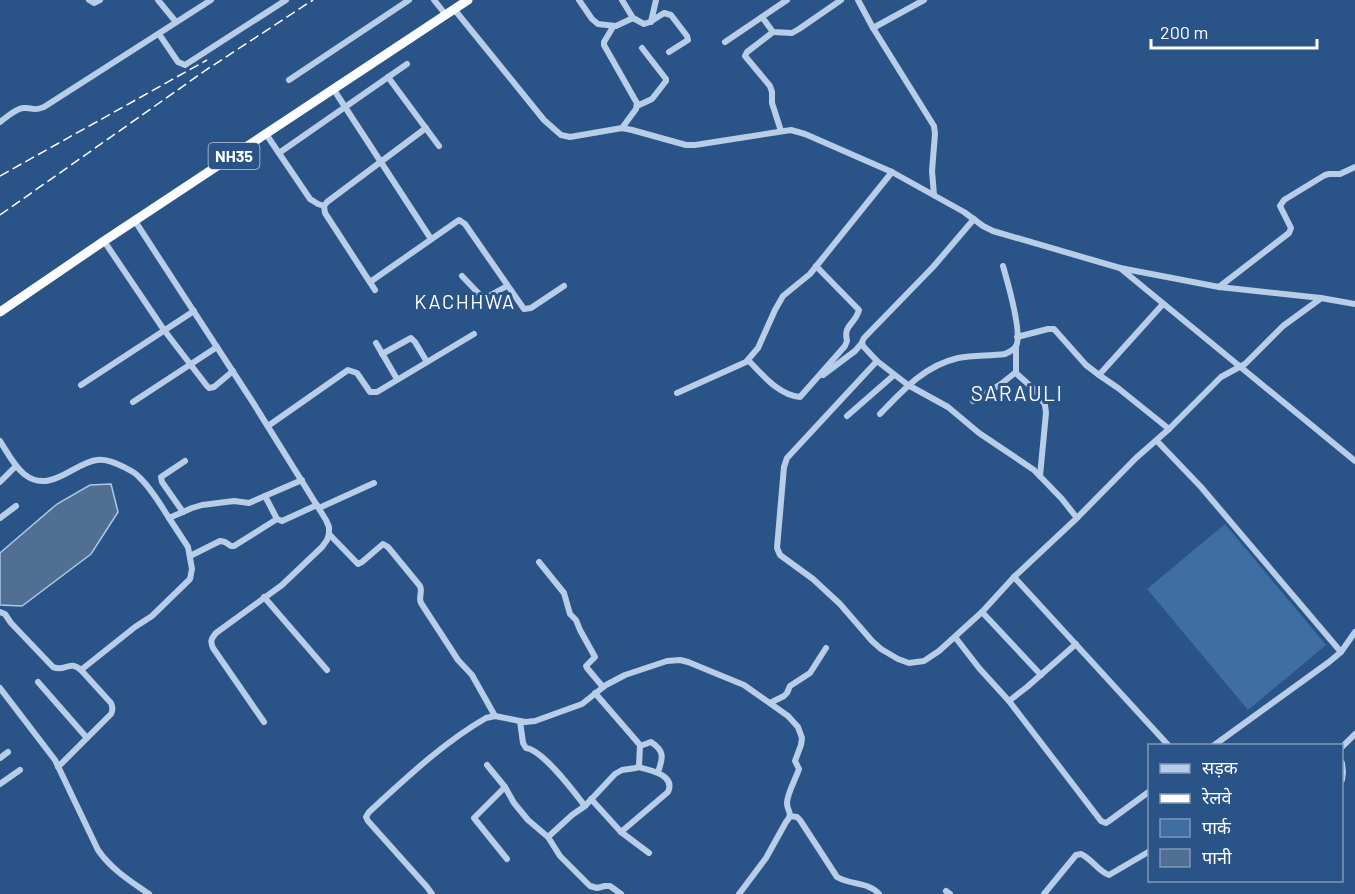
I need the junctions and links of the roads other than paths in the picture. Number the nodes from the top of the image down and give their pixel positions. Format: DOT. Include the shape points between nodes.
graph roads {
  1 [pos="89,0"];
  2 [pos="100,0"];
  3 [pos="158,0"];
  4 [pos="211,0"];
  5 [pos="286,0"];
  6 [pos="409,0"];
  7 [pos="434,0"];
  8 [pos="468,0"];
  9 [pos="579,0"];
  10 [pos="622,0"];
  11 [pos="656,0"];
  12 [pos="787,0"];
  13 [pos="841,0"];
  14 [pos="858,0"];
  15 [pos="924,0"];
  16 [pos="454,9"];
  17 [pos="446,15"];
  18 [pos="762,17"];
  19 [pos="633,18"];
  20 [pos="176,22"];
  21 [pos="650,22"];
  22 [pos="613,27"];
  23 [pos="873,28"];
  24 [pos="773,32"];
  25 [pos="159,34"];
  26 [pos="725,42"];
  27 [pos="642,48"];
  28 [pos="669,52"];
  29 [pos="407,63"];
  30 [pos="388,77"];
  31 [pos="289,80"];
  32 [pos="334,90"];
  33 [pos="637,106"];
  34 [pos="345,107"];
  35 [pos="0,122"];
  36 [pos="426,128"];
  37 [pos="622,128"];
  38 [pos="781,131"];
  39 [pos="266,134"];
  40 [pos="439,146"];
  41 [pos="279,153"];
  42 [pos="381,162"];
  43 [pos="1355,167"];
  44 [pos="892,172"];
  45 [pos="934,195"];
  46 [pos="324,206"];
  47 [pos="974,219"];
  48 [pos="135,221"];
  49 [pos="431,239"];
  50 [pos="104,241"];
  51 [pos="816,266"];
  52 [pos="1003,266"];
  53 [pos="1120,268"];
  54 [pos="462,276"];
  55 [pos="370,282"];
  56 [pos="507,286"];
  57 [pos="564,286"];
  58 [pos="1219,287"];
  59 [pos="375,290"];
  60 [pos="1321,298"];
  61 [pos="1163,304"];
  62 [pos="1355,304"];
  63 [pos="194,311"];
  64 [pos="0,312"];
  65 [pos="164,330"];
  66 [pos="474,334"];
  67 [pos="1017,338"];
  68 [pos="376,343"];
  69 [pos="862,344"];
  70 [pos="1016,346"];
  71 [pos="217,347"];
  72 [pos="382,354"];
  73 [pos="748,360"];
  74 [pos="877,361"];
  75 [pos="427,362"];
  76 [pos="191,365"];
  77 [pos="1239,367"];
  78 [pos="233,371"];
  79 [pos="1016,372"];
  80 [pos="894,375"];
  81 [pos="1099,375"];
  82 [pos="398,379"];
  83 [pos="813,383"];
  84 [pos="81,385"];
  85 [pos="908,385"];
  86 [pos="677,393"];
  87 [pos="973,401"];
  88 [pos="133,402"];
  89 [pos="880,414"];
  90 [pos="847,416"];
  91 [pos="268,426"];
  92 [pos="1169,429"];
  93 [pos="0,441"];
  94 [pos="1157,441"];
  95 [pos="1354,459"];
  96 [pos="185,461"];
  97 [pos="16,466"];
  98 [pos="1040,476"];
  99 [pos="302,480"];
  100 [pos="0,482"];
  101 [pos="374,483"];
  102 [pos="265,496"];
  103 [pos="16,506"];
  104 [pos="318,507"];
  105 [pos="183,512"];
  106 [pos="0,518"];
  107 [pos="169,518"];
  108 [pos="1077,518"];
  109 [pos="277,519"];
  110 [pos="329,534"];
  111 [pos="190,556"];
  112 [pos="539,562"];
  113 [pos="1014,577"];
  114 [pos="264,597"];
  115 [pos="0,612"];
  116 [pos="982,612"];
  117 [pos="1355,632"];
  118 [pos="955,637"];
  119 [pos="1076,644"];
  120 [pos="826,648"];
  121 [pos="1341,652"];
  122 [pos="81,670"];
  123 [pos="327,670"];
  124 [pos="1041,675"];
  125 [pos="38,682"];
  126 [pos="603,687"];
  127 [pos="0,688"];
  128 [pos="596,693"];
  129 [pos="1009,701"];
  130 [pos="770,703"];
  131 [pos="495,716"];
  132 [pos="520,721"];
  133 [pos="264,722"];
  134 [pos="1355,734"];
  135 [pos="87,738"];
  136 [pos="1166,744"];
  137 [pos="1215,744"];
  138 [pos="1343,745"];
  139 [pos="640,746"];
  140 [pos="8,752"];
  141 [pos="0,758"];
  142 [pos="487,765"];
  143 [pos="58,767"];
  144 [pos="638,767"];
  145 [pos="20,770"];
  146 [pos="658,772"];
  147 [pos="0,784"];
  148 [pos="505,787"];
  149 [pos="1148,792"];
  150 [pos="591,799"];
  151 [pos="585,806"];
  152 [pos="790,816"];
  153 [pos="621,832"];
  154 [pos="548,837"];
  155 [pos="1148,852"];
  156 [pos="649,853"];
  157 [pos="507,859"];
  158 [pos="149,894"];
  159 [pos="432,894"];
  160 [pos="621,894"];
  161 [pos="740,894"];
  162 [pos="879,894"];
  163 [pos="1044,894"];
  1 -- 2 [label="street"];
  3 -- 20 [label="street"];
  4 -- 20 [label="street"];
  5 -- 25 [label="street" via="185,65 178,62"];
  6 -- 31 [label="street"];
  7 -- 17 [label="street"];
  8 -- 16 [label="highway, NH35"];
  9 -- 22 [label="street" via="598,24"];
  10 -- 19 [label="street"];
  11 -- 21 [label="street"];
  12 -- 18 [label="street"];
  13 -- 24 [label="street" via="792,33"];
  14 -- 23 [label="street"];
  15 -- 23 [label="street"];
  16 -- 17 [label="highway, NH35"];
  16 -- 37 [label="street" via="561,135 570,137"];
  17 -- 32 [label="highway, NH35"];
  18 -- 24 [label="street"];
  18 -- 26 [label="street"];
  19 -- 21 [label="street" via="644,24"];
  19 -- 22 [label="street"];
  20 -- 25 [label="street"];
  21 -- 28 [label="street" via="668,13 687,36 687,42"];
  22 -- 33 [label="street" via="604,45"];
  23 -- 45 [label="street" via="933,126"];
  24 -- 38 [label="street" via="745,56 770,86"];
  25 -- 35 [label="street" via="44,107 20,109"];
  27 -- 33 [label="street" via="666,81 652,99"];
  29 -- 30 [label="street"];
  30 -- 34 [label="street"];
  30 -- 36 [label="street"];
  32 -- 34 [label="street"];
  32 -- 39 [label="highway, NH35"];
  33 -- 37 [label="street"];
  34 -- 41 [label="street"];
  34 -- 42 [label="street"];
  36 -- 40 [label="street"];
  36 -- 42 [label="street"];
  37 -- 38 [label="street" via="686,145"];
  38 -- 44 [label="street" via="805,134"];
  39 -- 41 [label="street"];
  39 -- 48 [label="highway, NH35"];
  41 -- 46 [label="street" via="310,199"];
  42 -- 46 [label="street"];
  42 -- 49 [label="street"];
  43 -- 58 [label="street" via="1325,175 1284,200 1280,208 1291,228 1289,233"];
  44 -- 45 [label="street"];
  44 -- 51 [label="street"];
  45 -- 47 [label="street"];
  46 -- 55 [label="street"];
  47 -- 53 [label="street" via="987,228"];
  47 -- 69 [label="street"];
  48 -- 50 [label="highway, NH35"];
  48 -- 63 [label="street"];
  49 -- 55 [label="street"];
  49 -- 56 [label="street" via="462,221"];
  50 -- 64 [label="highway, NH35"];
  50 -- 65 [label="street"];
  51 -- 73 [label="street" via="783,296 758,348"];
  51 -- 83 [label="street" via="860,312 846,330 845,346"];
  52 -- 67 [label="street" via="1014,304"];
  53 -- 58 [label="street"];
  53 -- 61 [label="street"];
  54 -- 56 [label="street" via="481,296"];
  55 -- 59 [label="street"];
  56 -- 57 [label="street" via="527,310"];
  58 -- 60 [label="street"];
  60 -- 62 [label="street"];
  60 -- 77 [label="street" via="1283,326"];
  61 -- 77 [label="street"];
  61 -- 81 [label="street"];
  63 -- 65 [label="street"];
  63 -- 71 [label="street"];
  65 -- 76 [label="street"];
  65 -- 84 [label="street"];
  66 -- 75 [label="street"];
  67 -- 70 [label="street"];
  67 -- 81 [label="street" via="1054,329"];
  68 -- 72 [label="street"];
  69 -- 74 [label="street"];
  69 -- 83 [label="street"];
  70 -- 79 [label="street"];
  70 -- 85 [label="street" via="1005,354 947,361"];
  71 -- 76 [label="street"];
  71 -- 78 [label="street"];
  72 -- 75 [label="street" via="411,338"];
  72 -- 82 [label="street"];
  73 -- 83 [label="street" via="776,386 795,396 801,396"];
  73 -- 86 [label="street"];
  74 -- 80 [label="street"];
  74 -- 118 [label="street" via="787,458 777,550 840,604 877,645 898,659 909,663 924,661"];
  75 -- 82 [label="street"];
  76 -- 78 [label="street" via="209,388"];
  76 -- 88 [label="street"];
  77 -- 92 [label="street" via="1221,376"];
  77 -- 95 [label="street"];
  78 -- 91 [label="street"];
  79 -- 87 [label="street"];
  79 -- 98 [label="street" via="1045,405"];
  80 -- 85 [label="street"];
  80 -- 90 [label="street"];
  81 -- 92 [label="street"];
  82 -- 91 [label="street" via="373,393 357,373 348,370"];
  85 -- 89 [label="street"];
  85 -- 98 [label="street" via="948,407"];
  91 -- 99 [label="street"];
  92 -- 94 [label="street"];
  93 -- 97 [label="street"];
  94 -- 108 [label="street"];
  94 -- 121 [label="street"];
  96 -- 105 [label="street" via="161,477"];
  97 -- 100 [label="street"];
  97 -- 107 [label="street" via="31,478 47,481 96,460 113,462 138,475"];
  98 -- 108 [label="street"];
  99 -- 102 [label="street"];
  99 -- 104 [label="street"];
  101 -- 104 [label="street"];
  102 -- 105 [label="street" via="249,503 230,501"];
  102 -- 109 [label="street"];
  103 -- 106 [label="street"];
  104 -- 109 [label="street" via="282,521"];
  104 -- 110 [label="street"];
  105 -- 107 [label="street"];
  107 -- 111 [label="street" via="186,542"];
  108 -- 113 [label="street"];
  109 -- 111 [label="street" via="234,546 220,541"];
  110 -- 114 [label="street" via="322,547"];
  110 -- 131 [label="street" via="358,564 383,544 394,553 420,586 421,603 474,678"];
  111 -- 122 [label="street" via="190,579 152,615"];
  112 -- 126 [label="street" via="564,593 569,612 595,657 586,666"];
  113 -- 116 [label="street"];
  113 -- 119 [label="street"];
  114 -- 123 [label="street"];
  114 -- 133 [label="street" via="216,633 211,643"];
  115 -- 122 [label="street" via="53,668 60,670 73,665"];
  116 -- 118 [label="street"];
  116 -- 124 [label="street"];
  117 -- 121 [label="street"];
  118 -- 129 [label="street"];
  119 -- 124 [label="street"];
  119 -- 136 [label="street"];
  120 -- 130 [label="street" via="810,673"];
  121 -- 137 [label="street"];
  122 -- 135 [label="street" via="113,707"];
  124 -- 129 [label="street"];
  125 -- 135 [label="street"];
  126 -- 128 [label="street"];
  126 -- 130 [label="street" via="626,675 680,660 744,685"];
  127 -- 143 [label="street"];
  128 -- 132 [label="street" via="578,706 535,721"];
  128 -- 139 [label="street"];
  129 -- 149 [label="street" via="1101,821 1106,823"];
  130 -- 152 [label="street" via="794,723 802,738 795,761 799,769 787,803"];
  131 -- 132 [label="street"];
  131 -- 159 [label="street" via="483,720 437,753 366,817"];
  132 -- 151 [label="street" via="526,748 558,772"];
  134 -- 138 [label="street"];
  135 -- 143 [label="street"];
  139 -- 144 [label="street"];
  139 -- 146 [label="street" via="651,742 660,750 663,759"];
  140 -- 141 [label="street"];
  142 -- 148 [label="street"];
  143 -- 158 [label="street" via="98,850 117,872"];
  144 -- 146 [label="street"];
  144 -- 150 [label="street" via="619,771"];
  145 -- 147 [label="street"];
  146 -- 153 [label="street" via="670,784 670,790"];
  148 -- 154 [label="street" via="528,820"];
  148 -- 157 [label="street" via="474,818"];
  150 -- 151 [label="street"];
  150 -- 153 [label="street"];
  151 -- 154 [label="street"];
  152 -- 161 [label="street"];
  152 -- 162 [label="street" via="800,820 837,877 875,889"];
  153 -- 156 [label="street"];
  154 -- 160 [label="street" via="560,856 590,886 610,886"];
  155 -- 163 [label="street" via="1109,875 1087,856 1076,855"];
}
